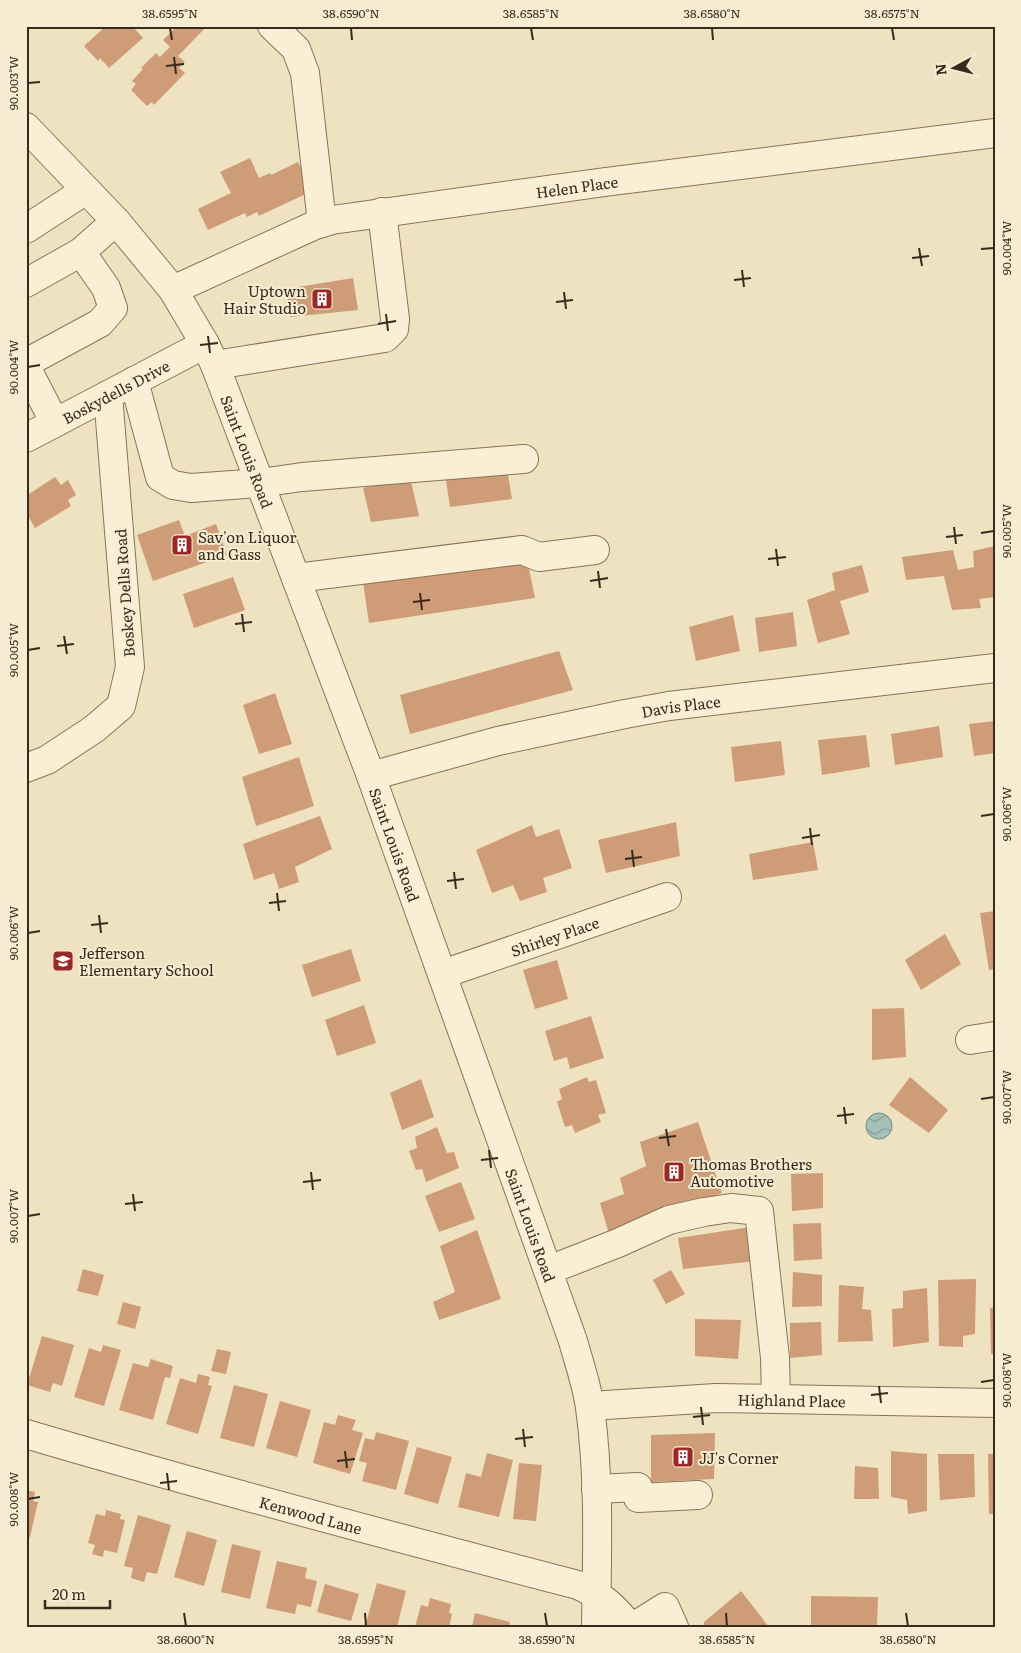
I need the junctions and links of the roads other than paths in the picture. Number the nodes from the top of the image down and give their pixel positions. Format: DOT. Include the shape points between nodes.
graph roads {
  1 [pos="272,26"];
  2 [pos="26,127"];
  3 [pos="995,133"];
  4 [pos="86,190"];
  5 [pos="382,212"];
  6 [pos="116,221"];
  7 [pos="322,223"];
  8 [pos="26,229"];
  9 [pos="81,252"];
  10 [pos="26,283"];
  11 [pos="173,290"];
  12 [pos="210,355"];
  13 [pos="26,365"];
  14 [pos="134,381"];
  15 [pos="108,395"];
  16 [pos="55,423"];
  17 [pos="26,438"];
  18 [pos="524,459"];
  19 [pos="260,483"];
  20 [pos="596,550"];
  21 [pos="296,578"];
  22 [pos="995,668"];
  23 [pos="26,768"];
  24 [pos="371,776"];
  25 [pos="666,897"];
  26 [pos="443,974"];
  27 [pos="549,1270"];
  28 [pos="776,1398"];
  29 [pos="995,1403"];
  30 [pos="590,1406"];
  31 [pos="26,1434"];
  32 [pos="596,1489"];
  33 [pos="698,1495"];
  34 [pos="596,1593"];
  35 [pos="596,1627"];
  36 [pos="631,1627"];
  37 [pos="674,1627"];
  1 -- 7 [label="street" via="296,49 305,73"];
  2 -- 4 [label="street, Saint Louis Road"];
  3 -- 5 [label="street, Helen Place"];
  4 -- 6 [label="street, Saint Louis Road"];
  4 -- 8 [label="street"];
  5 -- 7 [label="street, Helen Place"];
  5 -- 12 [label="street, Boskydells Drive" via="395,319 394,329 385,338"];
  6 -- 9 [label="street"];
  6 -- 11 [label="street, Saint Louis Road"];
  7 -- 11 [label="street, Helen Place"];
  9 -- 10 [label="street"];
  9 -- 13 [label="street" via="106,288 113,308 100,323"];
  11 -- 12 [label="street, Saint Louis Road"];
  12 -- 14 [label="street, Boskydells Drive"];
  12 -- 19 [label="street, Saint Louis Road"];
  13 -- 16 [label="street"];
  14 -- 15 [label="street, Boskydells Drive"];
  14 -- 19 [label="street" via="160,477 173,485 191,488"];
  15 -- 16 [label="street, Boskydells Drive"];
  15 -- 23 [label="street, Boskey Dells Road" via="130,667 121,706 94,729 47,760"];
  16 -- 17 [label="street, Boskydells Drive"];
  18 -- 19 [label="street"];
  19 -- 21 [label="street, Saint Louis Road"];
  20 -- 21 [label="street" via="539,557 522,550"];
  21 -- 24 [label="street, Saint Louis Road"];
  22 -- 24 [label="street, Davis Place" via="624,714 498,741"];
  24 -- 26 [label="street, Saint Louis Road"];
  25 -- 26 [label="street, Shirley Place"];
  26 -- 27 [label="street, Saint Louis Road"];
  27 -- 28 [label="street" via="618,1244 669,1220 732,1208 759,1211 773,1331"];
  27 -- 30 [label="street, Saint Louis Road"];
  28 -- 29 [label="street, Highland Place"];
  28 -- 30 [label="street, Highland Place" via="716,1398"];
  30 -- 32 [label="street, Saint Louis Road"];
  31 -- 34 [label="street, Kenwood Lane" via="190,1482 578,1585"];
  32 -- 33 [label="street" via="638,1487 638,1498"];
  32 -- 34 [label="street, Saint Louis Road"];
  34 -- 35 [label="street, Saint Louis Road"];
  34 -- 36 [label="street, Kenwood Lane" via="608,1601"];
  36 -- 37 [label="street" via="665,1607"];
}
